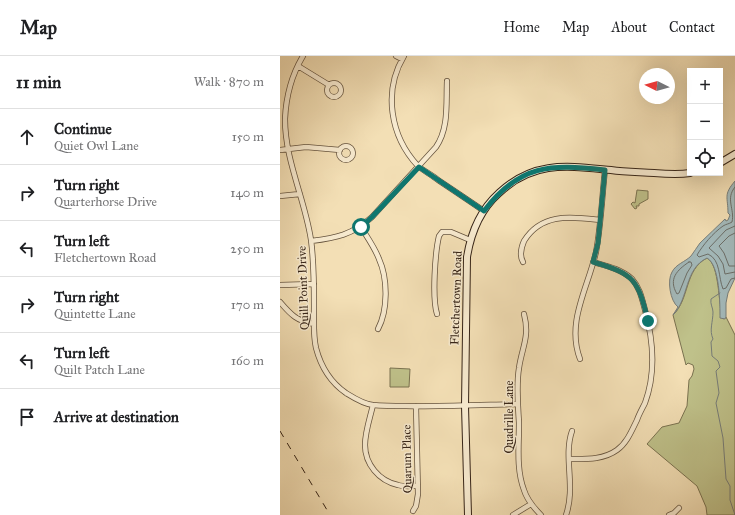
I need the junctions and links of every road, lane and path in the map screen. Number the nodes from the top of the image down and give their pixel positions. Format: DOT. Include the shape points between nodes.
graph roads {
  1 [pos="303,56"];
  2 [pos="396,56"];
  3 [pos="403,58"];
  4 [pos="298,66"];
  5 [pos="447,82"];
  6 [pos="329,85"];
  7 [pos="288,148"];
  8 [pos="280,150"];
  9 [pos="340,150"];
  10 [pos="735,154"];
  11 [pos="723,161"];
  12 [pos="419,167"];
  13 [pos="605,170"];
  14 [pos="687,173"];
  15 [pos="300,194"];
  16 [pos="280,196"];
  17 [pos="484,211"];
  18 [pos="600,220"];
  19 [pos="361,227"];
  20 [pos="470,240"];
  21 [pos="311,241"];
  22 [pos="523,262"];
  23 [pos="593,262"];
  24 [pos="314,284"];
  25 [pos="280,285"];
  26 [pos="280,302"];
  27 [pos="437,314"];
  28 [pos="524,314"];
  29 [pos="314,324"];
  30 [pos="378,329"];
  31 [pos="580,359"];
  32 [pos="518,404"];
  33 [pos="373,405"];
  34 [pos="416,406"];
  35 [pos="465,406"];
  36 [pos="572,431"];
  37 [pos="570,459"];
  38 [pos="417,486"];
  39 [pos="531,504"];
  40 [pos="679,508"];
  41 [pos="413,510"];
  42 [pos="468,515"];
  43 [pos="513,515"];
  44 [pos="541,515"];
  45 [pos="566,515"];
  46 [pos="669,515"];
  1 -- 4 [label="street, Quill Point Drive"];
  2 -- 3 [label="street"];
  3 -- 12 [label="street" via="393,83 392,111 400,139"];
  4 -- 6 [label="street"];
  4 -- 7 [label="street, Quill Point Drive" via="290,85 287,102 285,131"];
  5 -- 12 [label="street" via="446,124 443,136"];
  7 -- 8 [label="street"];
  7 -- 9 [label="street"];
  7 -- 15 [label="street, Quill Point Drive"];
  10 -- 11 [label="street"];
  12 -- 17 [label="street"];
  12 -- 19 [label="street"];
  13 -- 14 [label="street, Fletchertown Road"];
  13 -- 17 [label="street, Fletchertown Road" via="563,166 534,172 506,187"];
  13 -- 18 [label="street"];
  15 -- 16 [label="street"];
  15 -- 21 [label="street, Quill Point Drive"];
  17 -- 20 [label="street, Fletchertown Road"];
  18 -- 22 [label="street" via="563,217 540,225 522,246 520,254"];
  18 -- 23 [label="street"];
  19 -- 21 [label="street" via="335,238"];
  19 -- 30 [label="street" via="383,270 384,299 382,320"];
  20 -- 27 [label="street" via="449,232 442,232 439,236 435,275"];
  20 -- 35 [label="street, Fletchertown Road" via="467,269"];
  21 -- 24 [label="street, Quill Point Drive"];
  23 -- 31 [label="street" via="577,315 576,345"];
  23 -- 37 [label="street" via="624,273 638,288 650,328 652,369 645,402 622,446 601,457"];
  24 -- 25 [label="street"];
  24 -- 29 [label="street, Quill Point Drive"];
  26 -- 29 [label="street" via="296,318"];
  28 -- 32 [label="street, Quadrille Lane" via="527,334 519,368"];
  29 -- 33 [label="street, Quill Point Drive" via="316,348 327,375 350,395"];
  32 -- 35 [label="street, Quill Point Drive"];
  32 -- 39 [label="street, Quadrille Lane" via="520,474 524,491"];
  33 -- 34 [label="street, Quill Point Drive"];
  33 -- 38 [label="street" via="365,440 369,462 375,472 387,481 397,485"];
  34 -- 35 [label="street, Quill Point Drive"];
  34 -- 38 [label="street, Quarum Place"];
  35 -- 42 [label="street, Fletchertown Road"];
  36 -- 37 [label="street" via="569,444"];
  37 -- 45 [label="street" via="570,499"];
  38 -- 41 [label="street, Quarum Place" via="417,502"];
  39 -- 43 [label="street"];
  39 -- 44 [label="street, Quadrille Lane"];
  40 -- 46 [label="street"];
}
